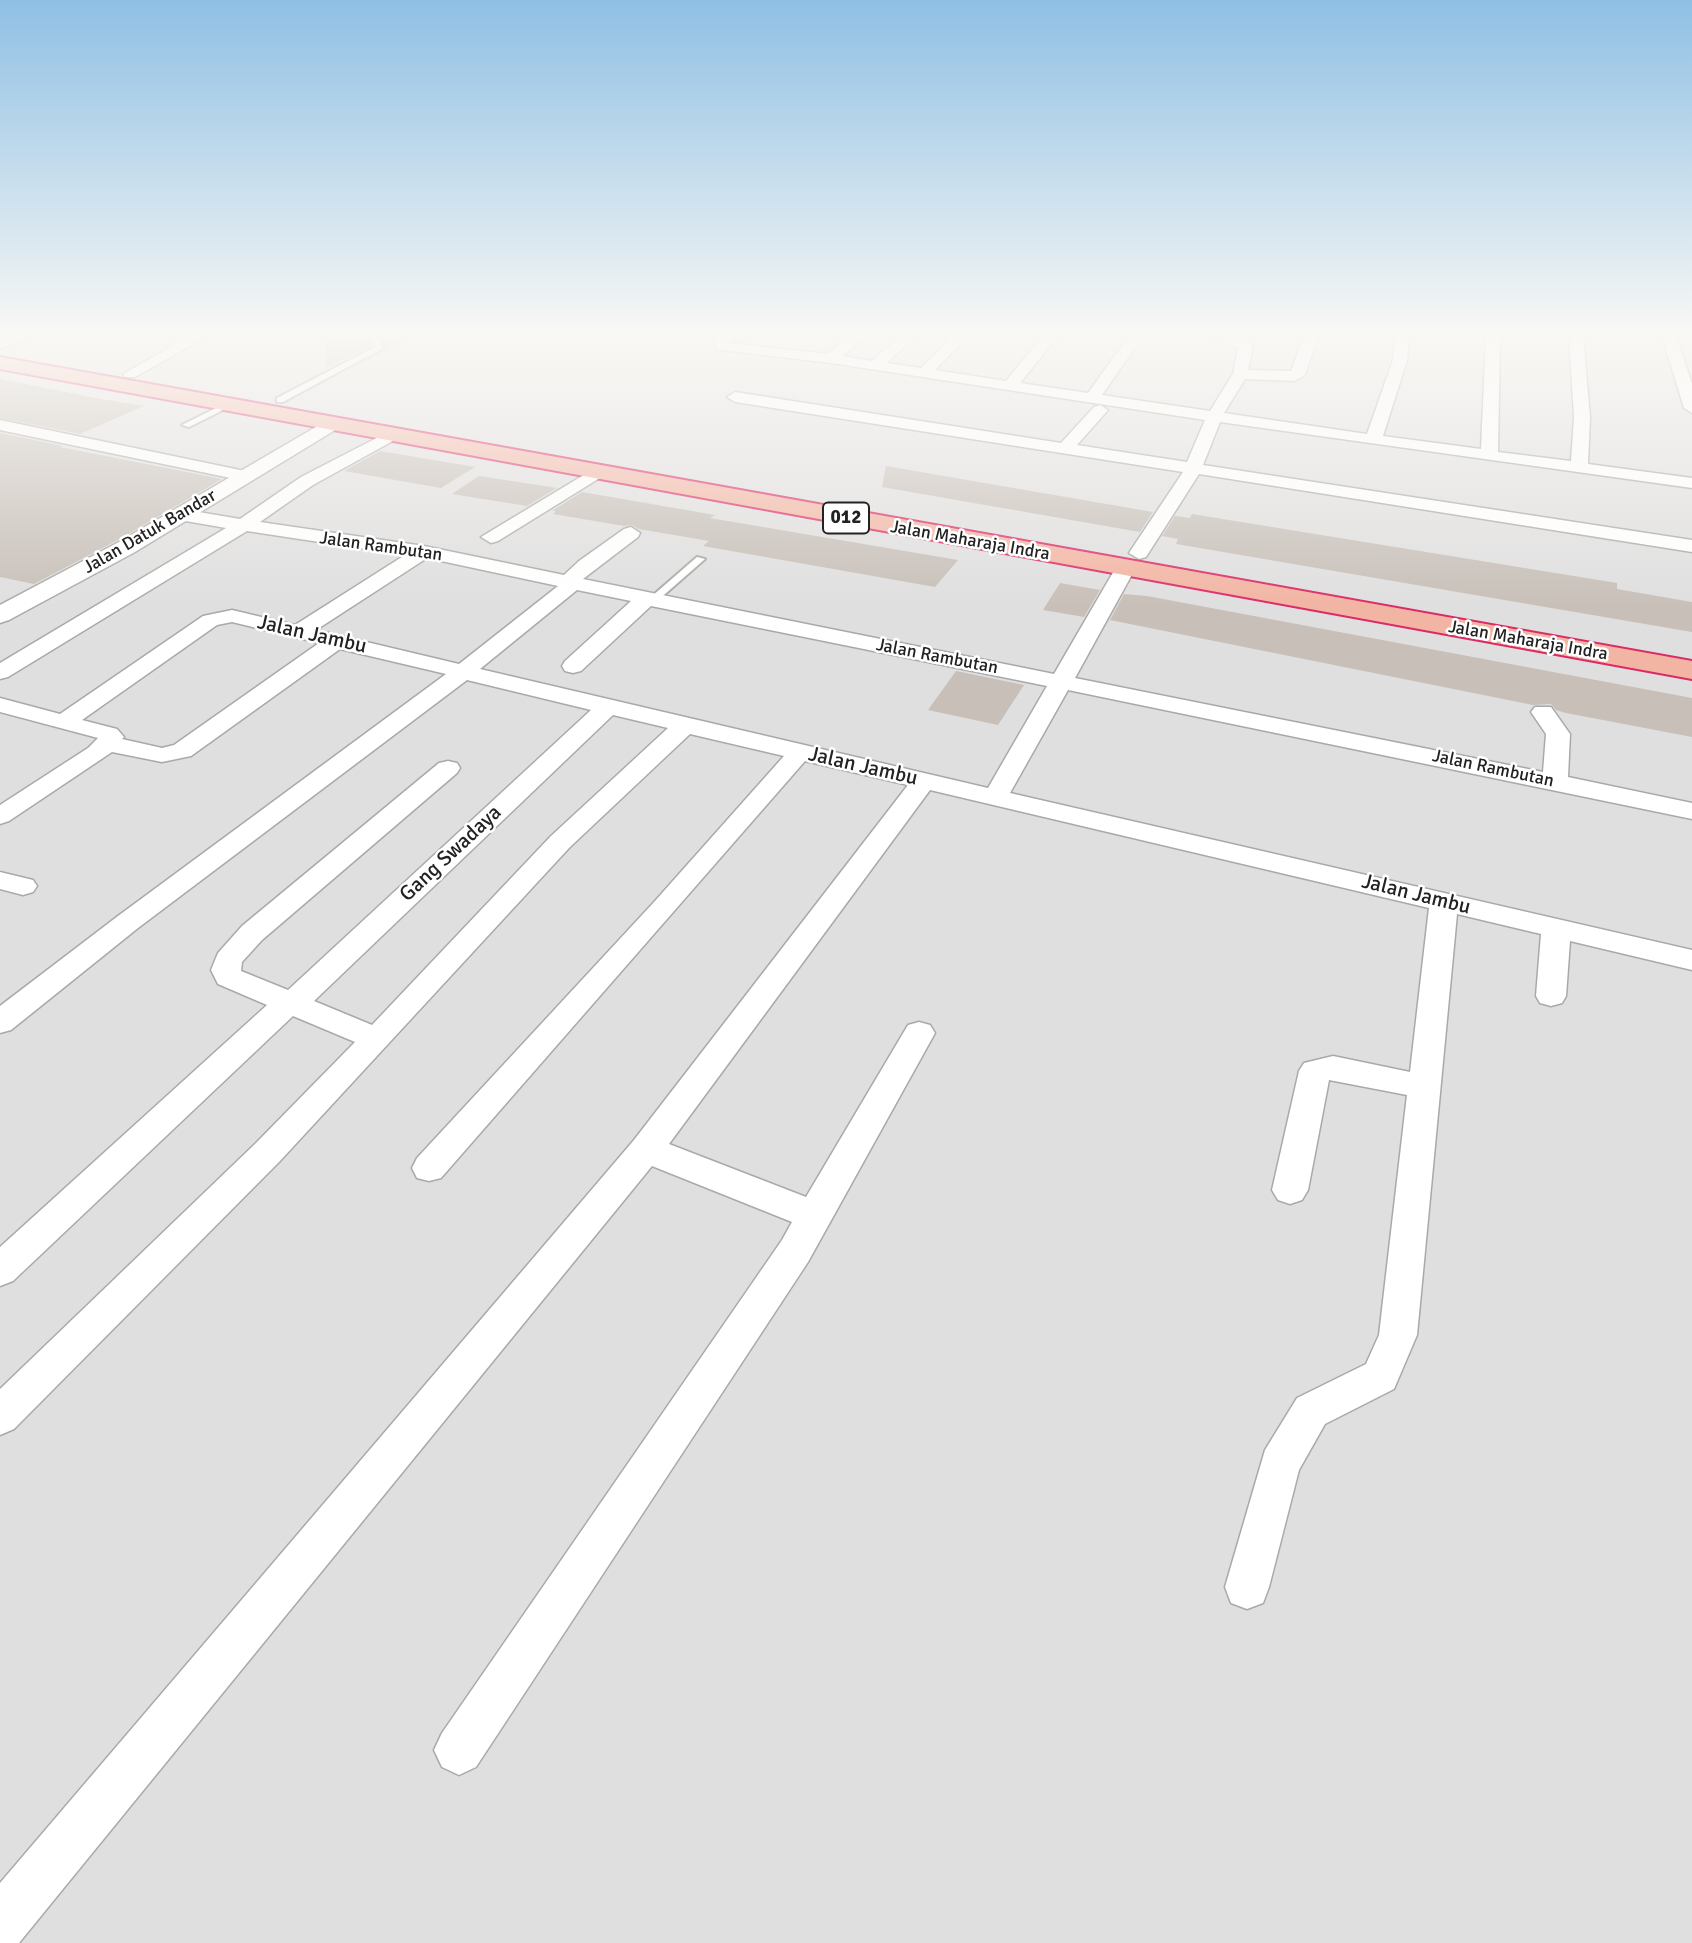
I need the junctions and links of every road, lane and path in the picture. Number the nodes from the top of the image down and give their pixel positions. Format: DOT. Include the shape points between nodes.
graph roads {
  1 [pos="8,427"];
  2 [pos="327,427"];
  3 [pos="353,427"];
  4 [pos="413,427"];
  5 [pos="923,427"];
  6 [pos="1079,427"];
  7 [pos="1210,427"];
  8 [pos="1281,427"];
  9 [pos="1377,427"];
  10 [pos="1490,427"];
  11 [pos="1581,427"];
  12 [pos="394,434"];
  13 [pos="1373,440"];
  14 [pos="1064,449"];
  15 [pos="1489,455"];
  16 [pos="1579,467"];
  17 [pos="1194,468"];
  18 [pos="597,472"];
  19 [pos="245,476"];
  20 [pos="663,477"];
  21 [pos="1692,483"];
  22 [pos="181,514"];
  23 [pos="244,525"];
  24 [pos="631,533"];
  25 [pos="491,537"];
  26 [pos="1692,547"];
  27 [pos="424,552"];
  28 [pos="700,559"];
  29 [pos="1132,561"];
  30 [pos="572,582"];
  31 [pos="651,598"];
  32 [pos="3,611"];
  33 [pos="300,631"];
  34 [pos="338,640"];
  35 [pos="1692,650"];
  36 [pos="573,666"];
  37 [pos="1692,670"];
  38 [pos="462,671"];
  39 [pos="0,672"];
  40 [pos="1062,681"];
  41 [pos="0,705"];
  42 [pos="608,707"];
  43 [pos="1543,712"];
  44 [pos="63,722"];
  45 [pos="687,724"];
  46 [pos="109,744"];
  47 [pos="800,752"];
  48 [pos="448,768"];
  49 [pos="924,781"];
  50 [pos="1555,782"];
  51 [pos="995,798"];
  52 [pos="1692,811"];
  53 [pos="0,816"];
  54 [pos="1444,903"];
  55 [pos="1556,929"];
  56 [pos="1692,960"];
  57 [pos="1551,996"];
  58 [pos="292,1001"];
  59 [pos="0,1022"];
  60 [pos="919,1033"];
  61 [pos="377,1039"];
  62 [pos="1424,1087"];
  63 [pos="646,1149"];
  64 [pos="429,1168"];
  65 [pos="1290,1190"];
  66 [pos="814,1215"];
  67 [pos="0,1270"];
  68 [pos="0,1416"];
  69 [pos="1247,1587"];
  70 [pos="458,1750"];
  71 [pos="0,1924"];
  1 -- 19 [label="street"];
  2 -- 19 [label="street, Jalan Datuk Bandar"];
  3 -- 12 [label="highway, Jalan Maharaja Indra / 012"];
  4 -- 20 [label="highway, Jalan Maharaja Indra / 012"];
  5 -- 14 [label="street"];
  6 -- 14 [label="street"];
  7 -- 17 [label="street"];
  8 -- 13 [label="street"];
  9 -- 13 [label="street"];
  10 -- 15 [label="street"];
  11 -- 16 [label="street"];
  12 -- 18 [label="highway, Jalan Maharaja Indra / 012"];
  12 -- 23 [label="street" via="307,481"];
  13 -- 15 [label="street"];
  14 -- 17 [label="street"];
  15 -- 16 [label="street"];
  16 -- 21 [label="street"];
  17 -- 26 [label="street"];
  17 -- 29 [label="street"];
  18 -- 20 [label="highway, Jalan Maharaja Indra / 012"];
  18 -- 25 [label="street"];
  19 -- 22 [label="street, Jalan Datuk Bandar"];
  20 -- 29 [label="highway, Jalan Maharaja Indra / 012"];
  22 -- 23 [label="street, Jalan Rambutan"];
  22 -- 32 [label="street, Jalan Datuk Bandar"];
  23 -- 27 [label="street, Jalan Rambutan"];
  23 -- 39 [label="street"];
  24 -- 30 [label="street" via="586,565"];
  27 -- 30 [label="street, Jalan Rambutan"];
  27 -- 33 [label="street"];
  28 -- 31 [label="lane"];
  29 -- 35 [label="highway, Jalan Maharaja Indra / 012"];
  29 -- 37 [label="highway, Jalan Maharaja Indra / 012"];
  29 -- 40 [label="street"];
  30 -- 31 [label="street, Jalan Rambutan"];
  30 -- 38 [label="street"];
  31 -- 36 [label="street"];
  31 -- 40 [label="street, Jalan Rambutan"];
  33 -- 34 [label="street, Jalan Jambu"];
  33 -- 44 [label="street, Jalan Jambu" via="232,616 210,620"];
  34 -- 38 [label="street, Jalan Jambu"];
  34 -- 46 [label="street" via="182,751 162,755"];
  38 -- 42 [label="street, Jalan Jambu"];
  38 -- 59 [label="street"];
  40 -- 50 [label="street, Jalan Rambutan"];
  40 -- 51 [label="street"];
  41 -- 44 [label="street"];
  42 -- 45 [label="street, Jalan Jambu"];
  42 -- 58 [label="street, Gang Swadaya"];
  43 -- 50 [label="street" via="1558,734"];
  44 -- 46 [label="street" via="109,734"];
  45 -- 47 [label="street, Jalan Jambu"];
  45 -- 61 [label="street" via="560,842"];
  46 -- 53 [label="street"];
  47 -- 49 [label="street, Jalan Jambu"];
  47 -- 64 [label="street"];
  48 -- 58 [label="street" via="252,933 228,960 229,977"];
  49 -- 51 [label="street, Jalan Jambu"];
  49 -- 63 [label="street"];
  50 -- 52 [label="street, Jalan Rambutan"];
  51 -- 54 [label="street, Jalan Jambu"];
  54 -- 55 [label="street, Jalan Jambu"];
  54 -- 62 [label="street"];
  55 -- 56 [label="street, Jalan Jambu"];
  55 -- 57 [label="street"];
  58 -- 61 [label="street"];
  58 -- 67 [label="street, Gang Swadaya"];
  60 -- 66 [label="street"];
  61 -- 68 [label="street"];
  62 -- 65 [label="street" via="1334,1068 1315,1071"];
  62 -- 69 [label="street" via="1398,1335 1380,1376 1311,1411 1280,1464"];
  63 -- 66 [label="street"];
  63 -- 71 [label="street"];
  66 -- 70 [label="street" via="795,1251"];
}
